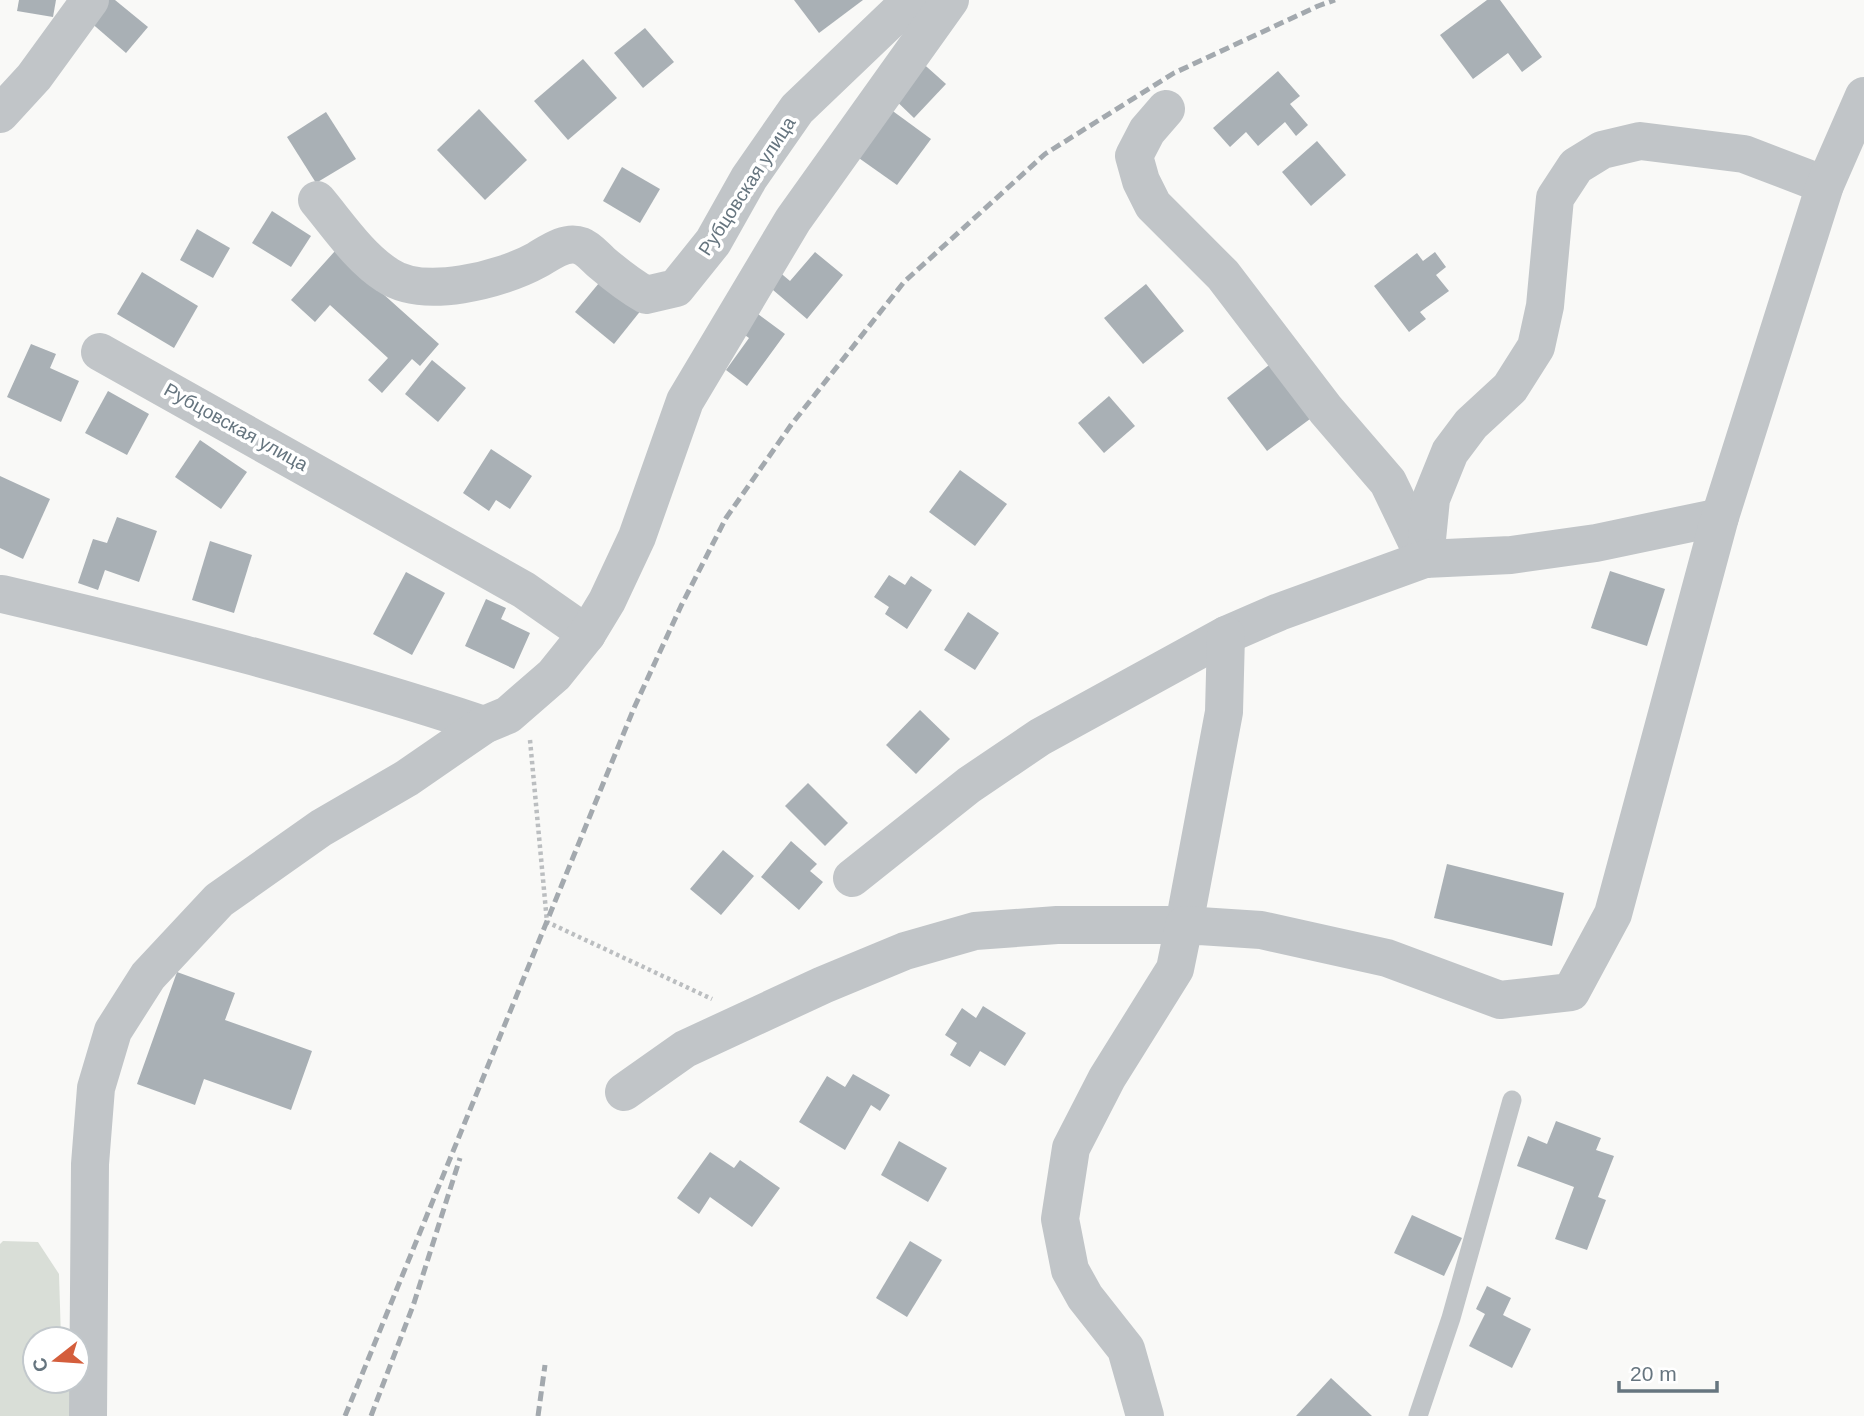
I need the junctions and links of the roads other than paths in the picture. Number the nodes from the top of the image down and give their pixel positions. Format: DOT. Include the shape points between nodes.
graph roads {
  1 [pos="90,0"];
  2 [pos="911,0"];
  3 [pos="950,0"];
  4 [pos="1864,96"];
  5 [pos="1166,109"];
  6 [pos="0,114"];
  7 [pos="1825,185"];
  8 [pos="317,200"];
  9 [pos="100,352"];
  10 [pos="1720,517"];
  11 [pos="1425,559"];
  12 [pos="2,594"];
  13 [pos="587,634"];
  14 [pos="1226,635"];
  15 [pos="496,720"];
  16 [pos="852,878"];
  17 [pos="1184,925"];
  18 [pos="624,1092"];
  19 [pos="1512,1100"];
  20 [pos="89,1416"];
  21 [pos="1145,1416"];
  22 [pos="1418,1416"];
  1 -- 6 [label="street" via="34,77"];
  2 -- 8 [label="street, Рубцовская улица" via="797,109 749,178 713,242 676,288 646,295 581,246 567,244 481,281 405,284 367,258"];
  3 -- 13 [label="street" via="793,220 685,401 637,537"];
  4 -- 7 [label="street"];
  5 -- 11 [label="street" via="1134,156 1153,205 1223,275 1326,410 1388,482"];
  7 -- 10 [label="street"];
  7 -- 11 [label="street" via="1745,154 1652,142 1602,150 1576,166 1555,198 1545,306 1536,347 1510,388 1471,424 1450,452 1431,499"];
  9 -- 13 [label="street, Рубцовская улица" via="524,590"];
  10 -- 11 [label="street" via="1511,555"];
  10 -- 17 [label="street" via="1613,914 1571,992 1500,1000 1387,958 1261,930"];
  11 -- 14 [label="street"];
  12 -- 15 [label="street"];
  13 -- 15 [label="street" via="554,675"];
  14 -- 16 [label="street" via="1040,737 969,785"];
  14 -- 17 [label="street" via="1224,712"];
  15 -- 20 [label="street" via="321,828 219,900 148,976 113,1031 96,1088 90,1164"];
  17 -- 18 [label="street" via="1057,925 975,931 905,951 685,1049"];
  17 -- 21 [label="street" via="1175,969 1107,1078 1072,1148 1060,1219 1070,1270 1126,1349"];
  19 -- 22 [label="lane" via="1451,1318"];
}
